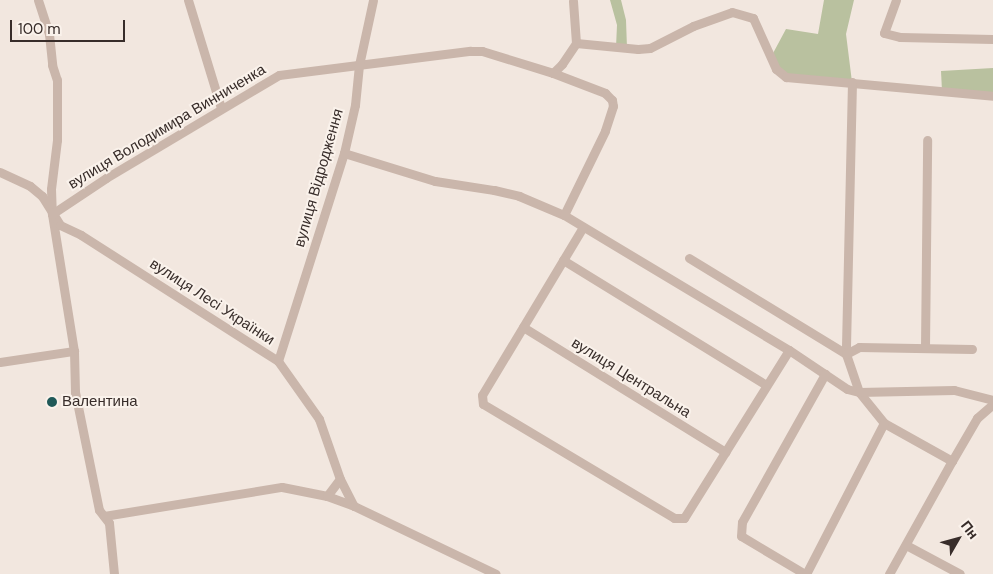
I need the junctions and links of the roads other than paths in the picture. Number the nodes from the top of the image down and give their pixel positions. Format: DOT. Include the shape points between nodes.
graph roads {
  1 [pos="38,0"];
  2 [pos="188,0"];
  3 [pos="372,0"];
  4 [pos="896,0"];
  5 [pos="573,1"];
  6 [pos="993,39"];
  7 [pos="576,43"];
  8 [pos="359,65"];
  9 [pos="552,73"];
  10 [pos="852,82"];
  11 [pos="993,96"];
  12 [pos="221,108"];
  13 [pos="926,140"];
  14 [pos="344,153"];
  15 [pos="0,172"];
  16 [pos="52,214"];
  17 [pos="564,215"];
  18 [pos="581,226"];
  19 [pos="689,258"];
  20 [pos="563,260"];
  21 [pos="523,327"];
  22 [pos="925,348"];
  23 [pos="972,349"];
  24 [pos="788,350"];
  25 [pos="74,351"];
  26 [pos="846,354"];
  27 [pos="278,361"];
  28 [pos="0,362"];
  29 [pos="825,374"];
  30 [pos="766,385"];
  31 [pos="859,392"];
  32 [pos="993,400"];
  33 [pos="993,404"];
  34 [pos="884,423"];
  35 [pos="725,452"];
  36 [pos="952,461"];
  37 [pos="340,479"];
  38 [pos="327,496"];
  39 [pos="354,506"];
  40 [pos="104,516"];
  41 [pos="906,545"];
  42 [pos="114,574"];
  43 [pos="496,574"];
  44 [pos="805,574"];
  45 [pos="890,574"];
  46 [pos="960,574"];
  1 -- 16 [label="street" via="49,34 57,80"];
  2 -- 12 [label="street"];
  3 -- 8 [label="street, вулиця Відродження"];
  4 -- 6 [label="street" via="884,33 900,37"];
  5 -- 7 [label="street"];
  7 -- 9 [label="street"];
  7 -- 10 [label="street" via="650,48 693,26 732,12 753,18 776,69 786,77"];
  8 -- 9 [label="street, вулиця Володимира Винниченка" via="482,51"];
  8 -- 12 [label="street, вулиця Володимира Винниченка" via="279,75"];
  8 -- 14 [label="street, вулиця Відродження" via="355,105"];
  9 -- 17 [label="street, вулиця Володимира Винниченка" via="605,94 613,106 605,131"];
  10 -- 11 [label="street"];
  10 -- 26 [label="street"];
  12 -- 16 [label="street, вулиця Володимира Винниченка"];
  13 -- 22 [label="street"];
  14 -- 17 [label="street" via="435,180 519,196"];
  14 -- 27 [label="street, вулиця Відродження"];
  15 -- 16 [label="street, вулиця Лесі Українки" via="30,186 42,196"];
  16 -- 25 [label="street"];
  16 -- 27 [label="street, вулиця Лесі Українки" via="60,226 81,235"];
  17 -- 18 [label="street"];
  18 -- 20 [label="street"];
  18 -- 24 [label="street"];
  19 -- 26 [label="street"];
  20 -- 21 [label="street"];
  20 -- 30 [label="street"];
  21 -- 35 [label="street, вулиця Центральна"];
  21 -- 35 [label="street" via="482,395 482,404 674,518 684,518"];
  22 -- 23 [label="street"];
  22 -- 26 [label="street" via="859,347"];
  24 -- 29 [label="street"];
  24 -- 30 [label="street"];
  25 -- 28 [label="street"];
  25 -- 40 [label="street" via="75,392 99,510"];
  26 -- 31 [label="street"];
  27 -- 37 [label="street, вулиця Лесі Українки" via="319,419"];
  29 -- 31 [label="street" via="847,389"];
  29 -- 44 [label="street" via="742,522 741,536"];
  30 -- 35 [label="street"];
  31 -- 32 [label="street" via="954,390"];
  31 -- 34 [label="street"];
  33 -- 36 [label="street" via="977,418"];
  34 -- 36 [label="street"];
  34 -- 44 [label="street"];
  36 -- 41 [label="street"];
  37 -- 38 [label="street"];
  37 -- 39 [label="street, вулиця Лесі Українки"];
  38 -- 39 [label="street"];
  38 -- 40 [label="street" via="282,487"];
  39 -- 43 [label="street"];
  40 -- 42 [label="street" via="109,523"];
  41 -- 45 [label="street"];
  41 -- 46 [label="street"];
}
